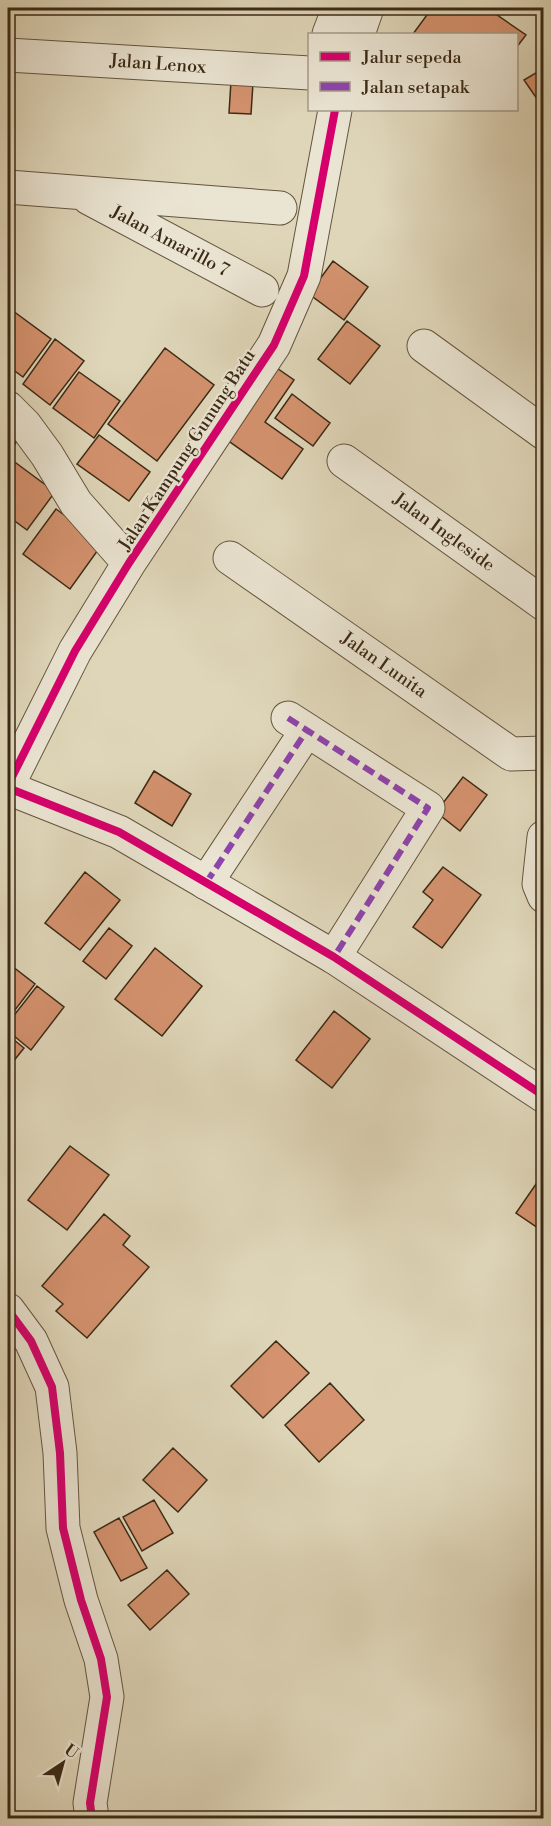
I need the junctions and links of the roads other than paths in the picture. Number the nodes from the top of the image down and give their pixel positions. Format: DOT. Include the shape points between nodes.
graph roads {
  1 [pos="339,8"];
  2 [pos="367,8"];
  3 [pos="329,33"];
  4 [pos="358,33"];
  5 [pos="8,54"];
  6 [pos="308,73"];
  7 [pos="335,111"];
  8 [pos="8,187"];
  9 [pos="77,192"];
  10 [pos="280,208"];
  11 [pos="262,291"];
  12 [pos="424,346"];
  13 [pos="8,408"];
  14 [pos="543,433"];
  15 [pos="344,461"];
  16 [pos="230,558"];
  17 [pos="129,563"];
  18 [pos="543,604"];
  19 [pos="543,753"];
  20 [pos="8,787"];
  21 [pos="543,837"];
  22 [pos="206,883"];
  23 [pos="543,896"];
  24 [pos="334,957"];
  25 [pos="543,1096"];
  26 [pos="8,1311"];
  27 [pos="92,1818"];
  1 -- 3 [label="street"];
  2 -- 4 [label="street"];
  5 -- 6 [label="street, Jalan Lenox"];
  7 -- 17 [label="street, Jalan Kampung Gunung Batu" via="304,276 274,345"];
  8 -- 9 [label="street, Jalan Amarillo 7"];
  9 -- 10 [label="street, Jalan Amarillo 7"];
  9 -- 11 [label="street, Jalan Amarillo 7"];
  12 -- 14 [label="street"];
  13 -- 17 [label="street" via="36,440 76,503"];
  15 -- 18 [label="street, Jalan Ingleside"];
  16 -- 19 [label="street, Jalan Lunita" via="511,754"];
  17 -- 20 [label="street, Jalan Kampung Gunung Batu" via="75,651"];
  20 -- 22 [label="street" via="119,832"];
  21 -- 23 [label="street" via="539,884"];
  22 -- 24 [label="street"];
  22 -- 24 [label="street" via="297,724 429,808"];
  24 -- 25 [label="street"];
  26 -- 27 [label="street" via="31,1341 52,1387 63,1528 101,1659 107,1697 90,1803"];
}
